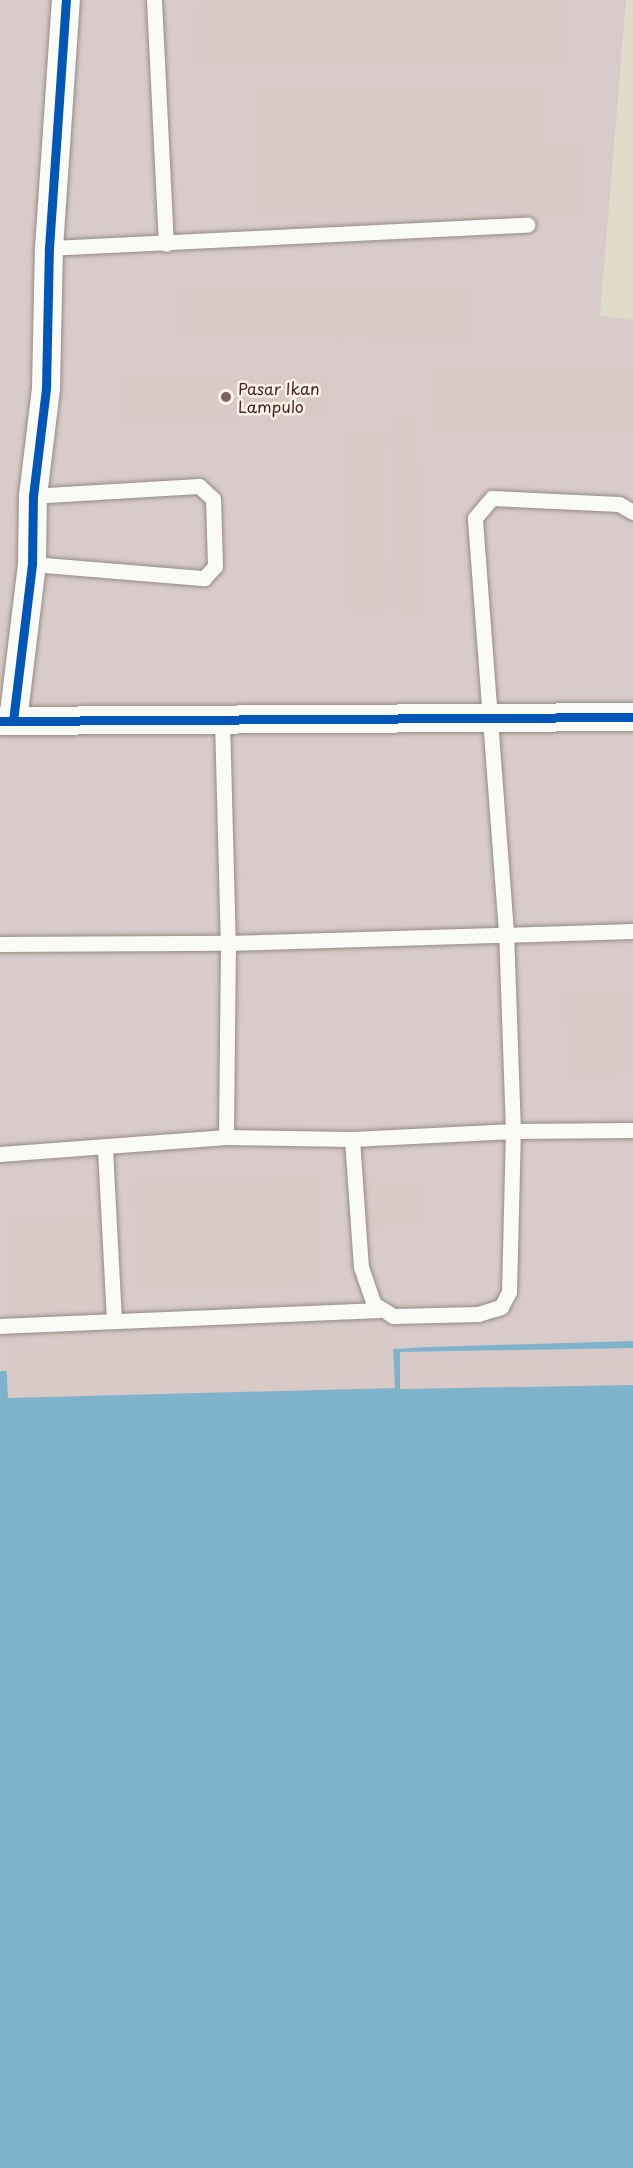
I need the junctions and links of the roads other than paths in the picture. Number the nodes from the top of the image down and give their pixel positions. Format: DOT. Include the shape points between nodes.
graph roads {
  1 [pos="66,0"];
  2 [pos="154,0"];
  3 [pos="527,225"];
  4 [pos="166,244"];
  5 [pos="49,248"];
  6 [pos="33,496"];
  7 [pos="633,512"];
  8 [pos="32,564"];
  9 [pos="633,717"];
  10 [pos="492,719"];
  11 [pos="222,720"];
  12 [pos="6,721"];
  13 [pos="633,931"];
  14 [pos="506,932"];
  15 [pos="228,943"];
  16 [pos="0,944"];
  17 [pos="633,1130"];
  18 [pos="513,1131"];
  19 [pos="226,1137"];
  20 [pos="352,1139"];
  21 [pos="105,1149"];
  22 [pos="0,1154"];
  23 [pos="380,1310"];
  24 [pos="114,1319"];
  25 [pos="0,1326"];
  1 -- 5 [label="street"];
  2 -- 4 [label="lane"];
  3 -- 4 [label="lane"];
  4 -- 5 [label="lane"];
  5 -- 6 [label="street" via="46,388"];
  6 -- 8 [label="street"];
  6 -- 8 [label="lane" via="199,486 213,499 215,566 204,578"];
  7 -- 10 [label="lane" via="619,504 492,498 481,507 475,518"];
  8 -- 12 [label="street"];
  9 -- 10 [label="street"];
  10 -- 11 [label="street"];
  10 -- 14 [label="lane"];
  11 -- 12 [label="street"];
  11 -- 15 [label="lane"];
  13 -- 14 [label="lane"];
  14 -- 15 [label="lane"];
  14 -- 18 [label="lane"];
  15 -- 16 [label="lane"];
  15 -- 19 [label="lane"];
  17 -- 18 [label="lane"];
  18 -- 20 [label="lane"];
  18 -- 23 [label="lane" via="509,1292 505,1303 496,1310 478,1314 393,1316"];
  19 -- 20 [label="lane"];
  19 -- 21 [label="lane"];
  20 -- 23 [label="lane" via="361,1267 369,1296"];
  21 -- 22 [label="lane"];
  21 -- 24 [label="lane"];
  23 -- 24 [label="lane"];
  24 -- 25 [label="lane"];
}
